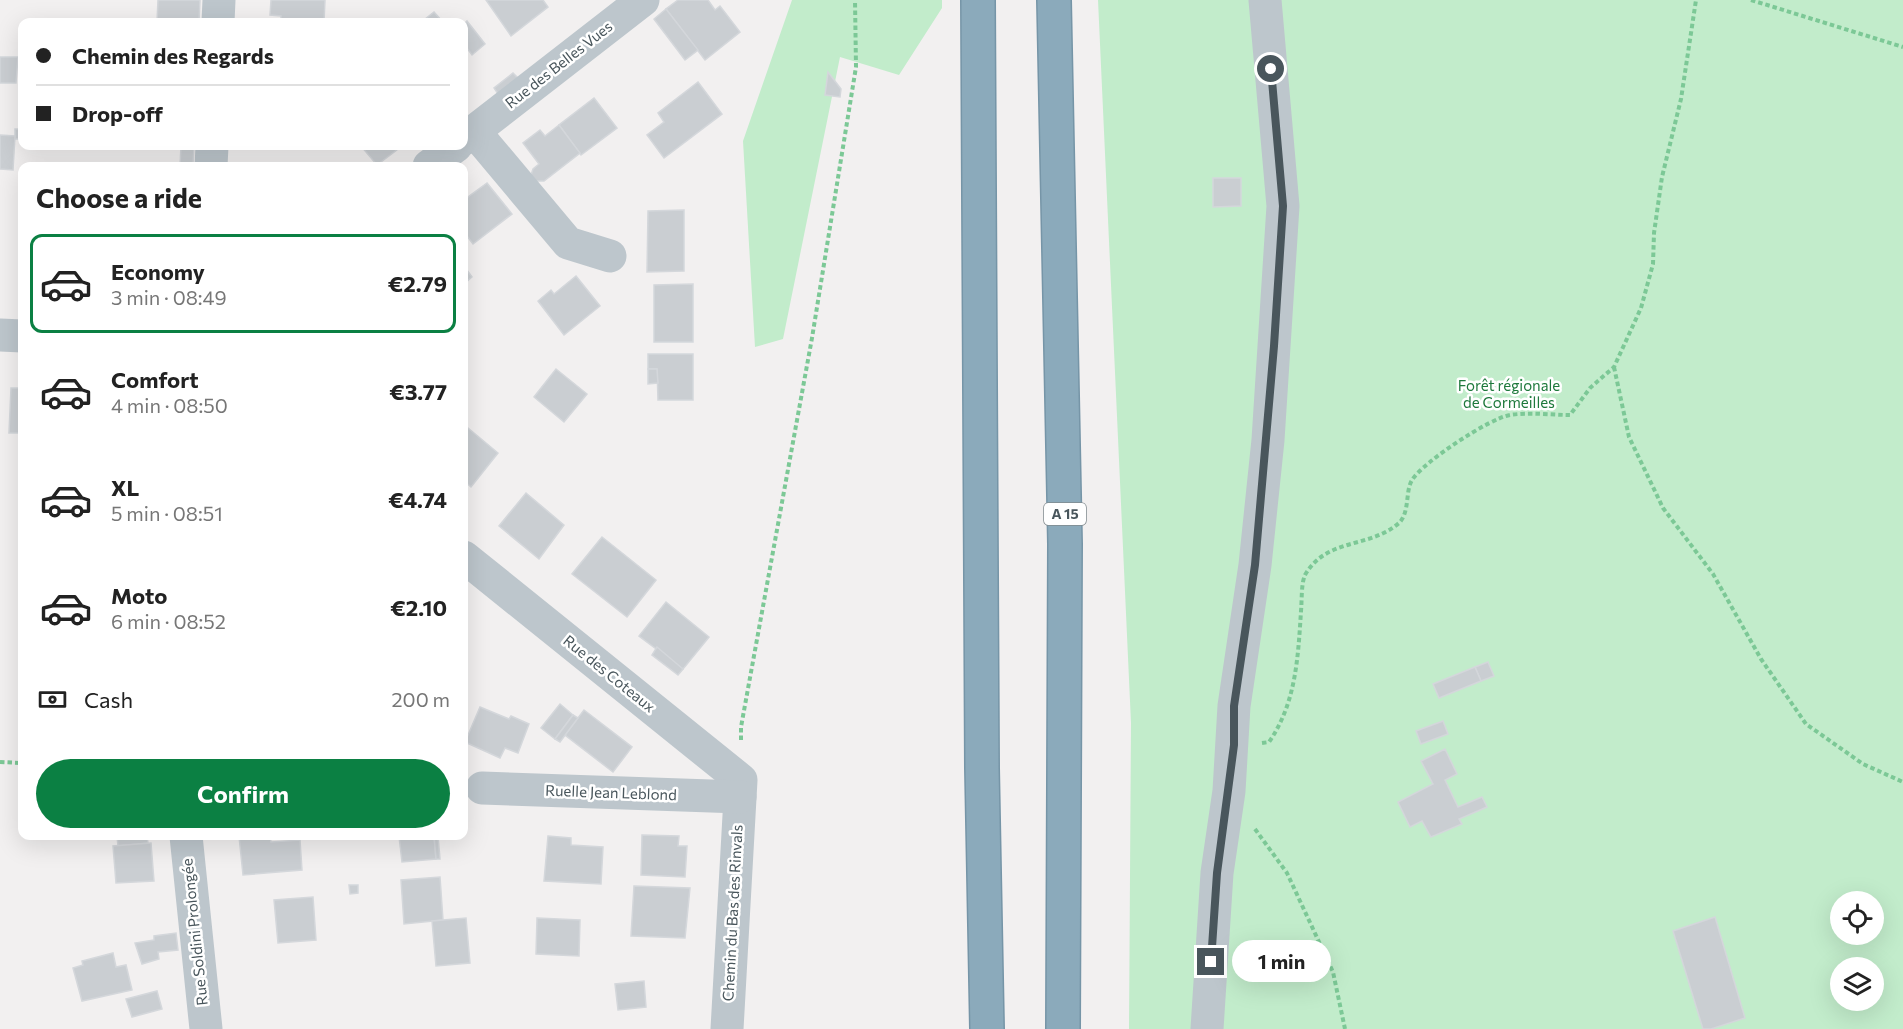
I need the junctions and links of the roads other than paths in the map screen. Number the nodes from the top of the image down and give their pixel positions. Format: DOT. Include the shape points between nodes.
graph roads {
  1 [pos="219,0"];
  2 [pos="643,0"];
  3 [pos="978,0"];
  4 [pos="1054,0"];
  5 [pos="1265,0"];
  6 [pos="218,18"];
  7 [pos="468,136"];
  8 [pos="468,143"];
  9 [pos="450,150"];
  10 [pos="434,162"];
  11 [pos="610,256"];
  12 [pos="0,335"];
  13 [pos="18,336"];
  14 [pos="468,560"];
  15 [pos="482,788"];
  16 [pos="740,789"];
  17 [pos="186,840"];
  18 [pos="206,1029"];
  19 [pos="727,1029"];
  20 [pos="987,1029"];
  21 [pos="1063,1029"];
  22 [pos="1207,1029"];
  1 -- 6 [label="street"];
  2 -- 7 [label="street, Rue des Belles Vues"];
  3 -- 20 [label="highway"];
  4 -- 21 [label="highway, A 15" via="1065,544"];
  5 -- 22 [label="street" via="1283,206 1268,440 1234,706 1234,745 1217,873"];
  8 -- 11 [label="street" via="568,243"];
  9 -- 10 [label="street, Rue des Belles Vues"];
  12 -- 13 [label="street"];
  14 -- 16 [label="street, Rue des Coteaux"];
  15 -- 16 [label="street, Ruelle Jean Leblond"];
  16 -- 19 [label="street, Chemin du Bas des Rinvals"];
  17 -- 18 [label="street, Rue Soldini Prolongée"];
}
